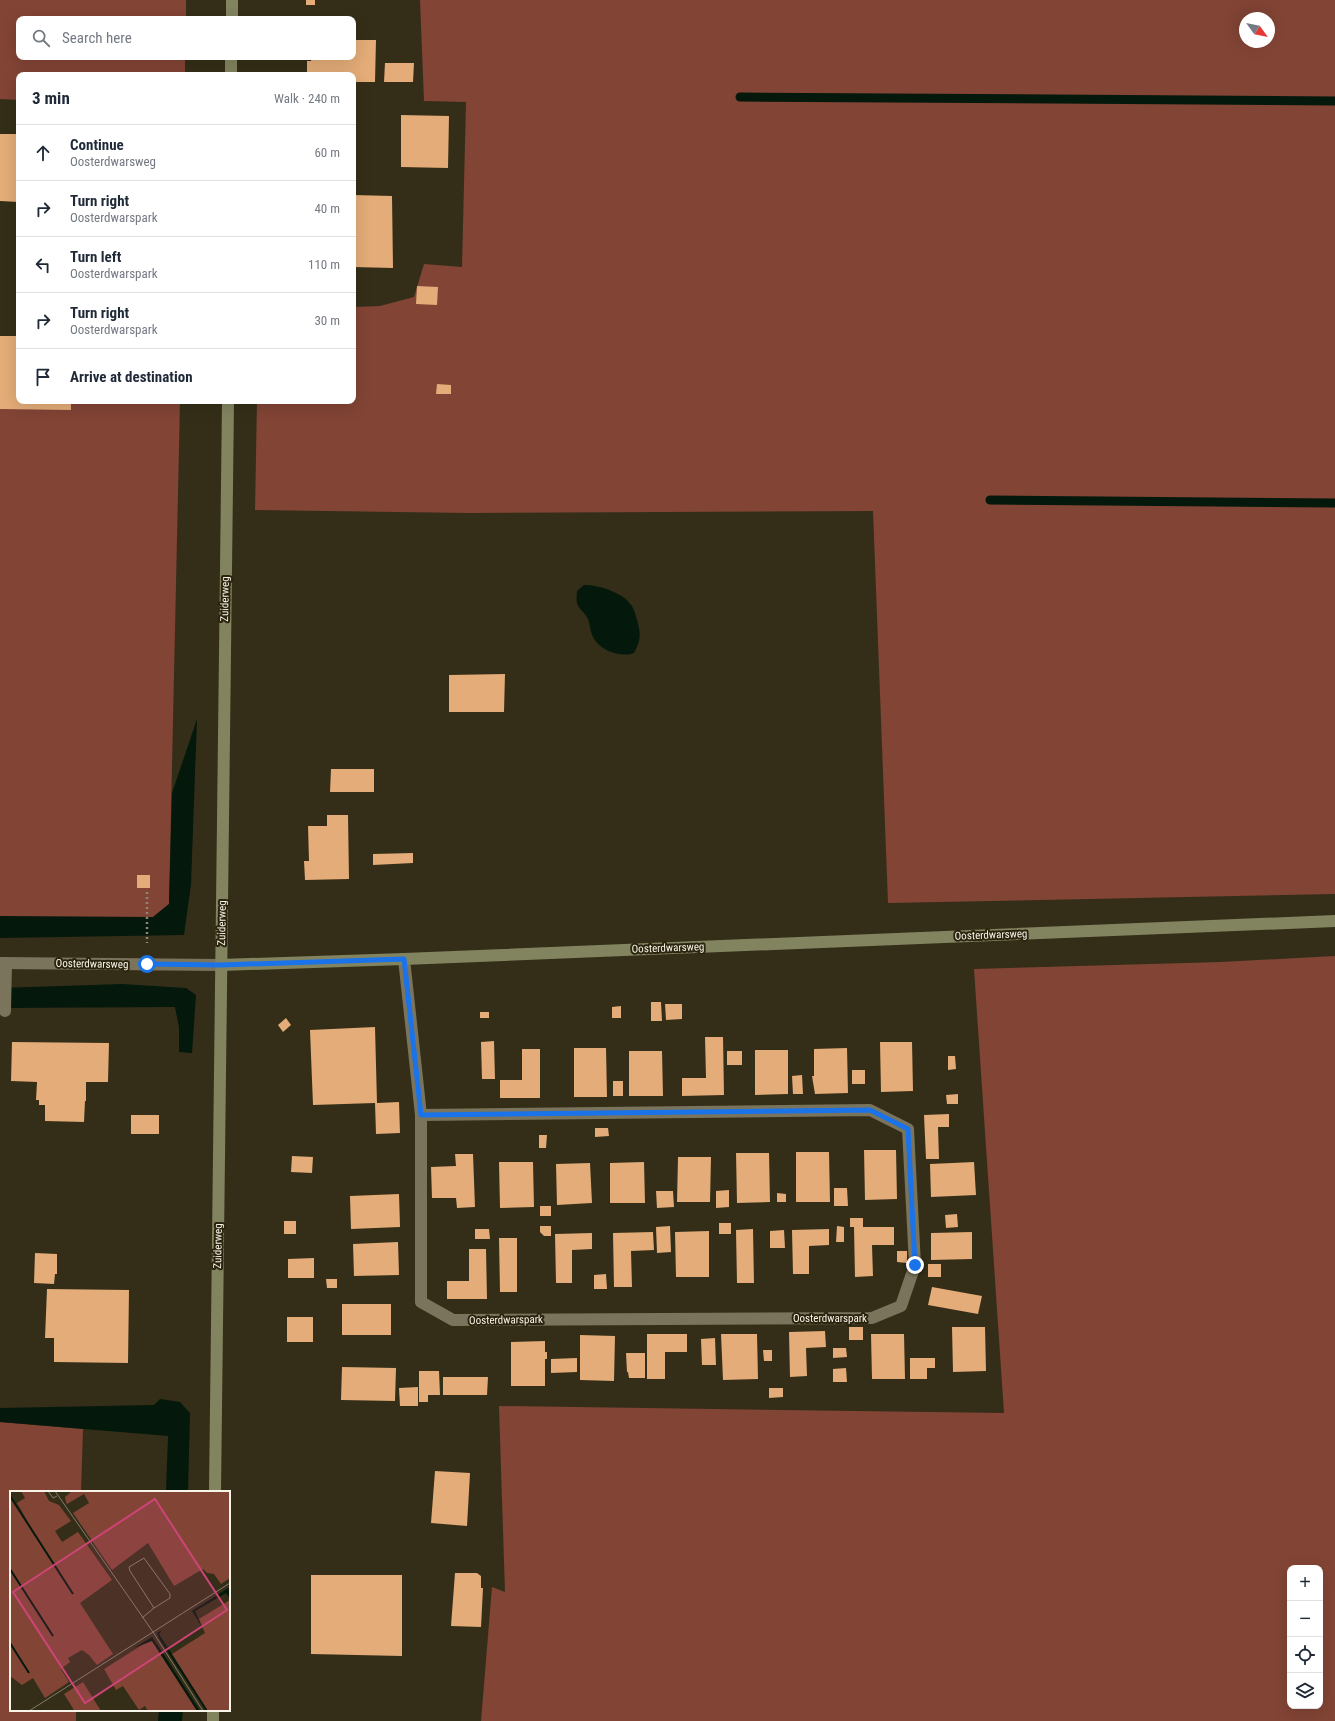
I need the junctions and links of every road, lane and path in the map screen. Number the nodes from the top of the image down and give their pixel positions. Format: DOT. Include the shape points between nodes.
graph roads {
  1 [pos="232,0"];
  2 [pos="232,16"];
  3 [pos="232,60"];
  4 [pos="231,72"];
  5 [pos="228,404"];
  6 [pos="147,892"];
  7 [pos="1335,921"];
  8 [pos="147,941"];
  9 [pos="404,959"];
  10 [pos="3,963"];
  11 [pos="221,965"];
  12 [pos="5,1011"];
  13 [pos="421,1115"];
  14 [pos="215,1491"];
  1 -- 2 [label="street"];
  3 -- 4 [label="street"];
  5 -- 11 [label="street, Zuiderweg"];
  6 -- 8 [label="path"];
  7 -- 9 [label="street, Oosterdwarsweg"];
  9 -- 11 [label="street, Oosterdwarsweg"];
  9 -- 13 [label="street, Oosterdwarspark"];
  10 -- 11 [label="street, Oosterdwarsweg"];
  10 -- 12 [label="street"];
  11 -- 14 [label="street, Zuiderweg"];
  13 -- 13 [label="street, Oosterdwarspark" via="421,1302 453,1320 872,1318 901,1306 915,1265 908,1129 870,1110"];
}
